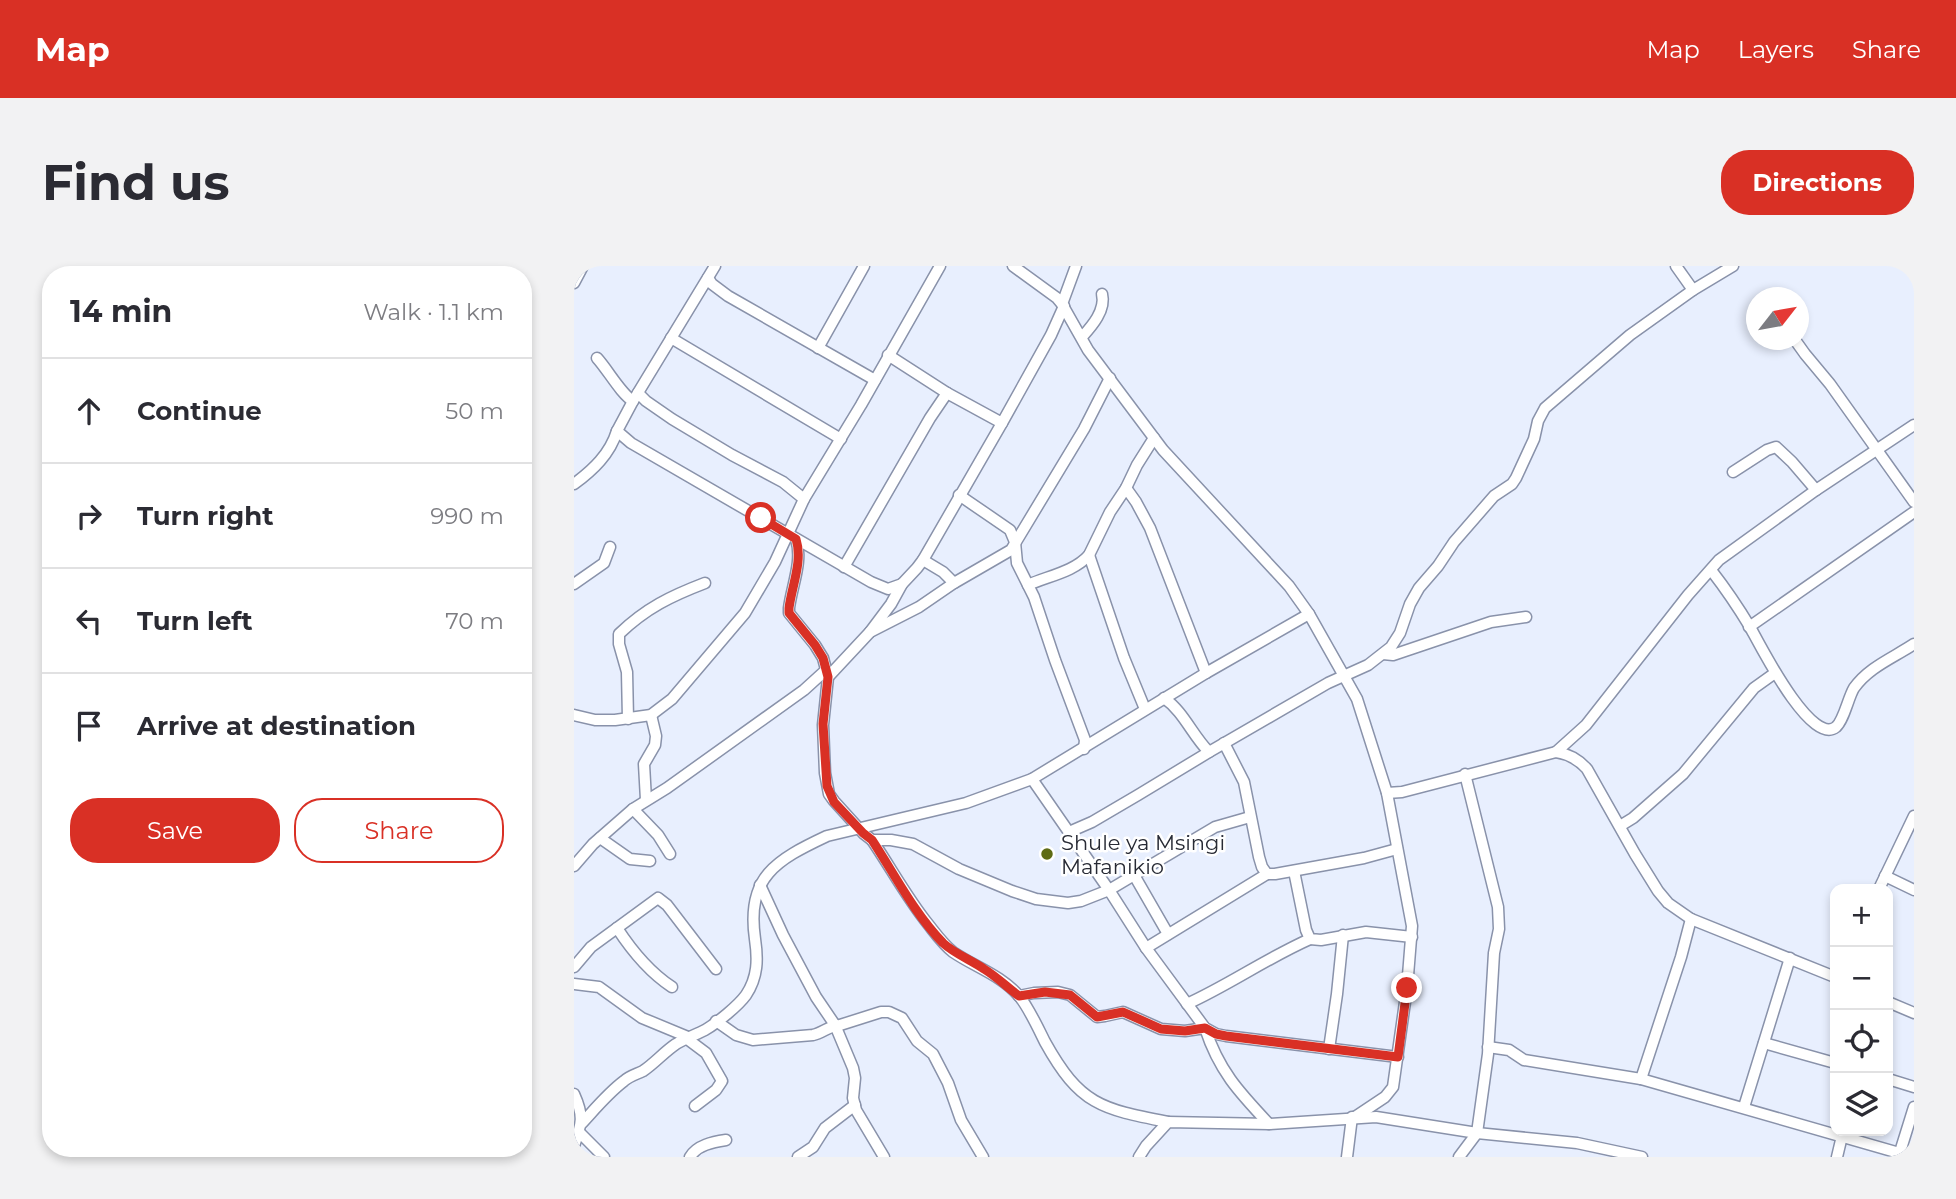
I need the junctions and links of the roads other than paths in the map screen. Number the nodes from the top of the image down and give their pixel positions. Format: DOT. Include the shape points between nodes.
graph roads {
  1 [pos="715,266"];
  2 [pos="864,266"];
  3 [pos="940,266"];
  4 [pos="1013,266"];
  5 [pos="1076,266"];
  6 [pos="1676,266"];
  7 [pos="1733,266"];
  8 [pos="579,267"];
  9 [pos="708,278"];
  10 [pos="574,283"];
  11 [pos="1693,290"];
  12 [pos="1102,294"];
  13 [pos="1063,305"];
  14 [pos="1082,337"];
  15 [pos="671,338"];
  16 [pos="818,348"];
  17 [pos="1802,350"];
  18 [pos="888,355"];
  19 [pos="597,358"];
  20 [pos="1110,378"];
  21 [pos="875,380"];
  22 [pos="947,393"];
  23 [pos="636,397"];
  24 [pos="1002,423"];
  25 [pos="1914,425"];
  26 [pos="617,431"];
  27 [pos="1154,438"];
  28 [pos="841,439"];
  29 [pos="1877,451"];
  30 [pos="1732,472"];
  31 [pos="574,484"];
  32 [pos="1126,488"];
  33 [pos="1816,490"];
  34 [pos="959,495"];
  35 [pos="804,499"];
  36 [pos="1914,502"];
  37 [pos="1914,512"];
  38 [pos="1016,531"];
  39 [pos="792,536"];
  40 [pos="1015,546"];
  41 [pos="610,547"];
  42 [pos="1089,555"];
  43 [pos="923,560"];
  44 [pos="844,567"];
  45 [pos="1711,569"];
  46 [pos="705,583"];
  47 [pos="954,583"];
  48 [pos="574,584"];
  49 [pos="902,584"];
  50 [pos="1028,585"];
  51 [pos="1309,614"];
  52 [pos="1526,617"];
  53 [pos="1749,627"];
  54 [pos="870,632"];
  55 [pos="1914,644"];
  56 [pos="1383,654"];
  57 [pos="827,673"];
  58 [pos="1206,673"];
  59 [pos="1774,673"];
  60 [pos="1343,676"];
  61 [pos="1164,698"];
  62 [pos="1145,709"];
  63 [pos="574,715"];
  64 [pos="651,715"];
  65 [pos="628,719"];
  66 [pos="1224,743"];
  67 [pos="1084,749"];
  68 [pos="1209,752"];
  69 [pos="1556,752"];
  70 [pos="1465,774"];
  71 [pos="1032,779"];
  72 [pos="1387,793"];
  73 [pos="646,800"];
  74 [pos="633,809"];
  75 [pos="1914,816"];
  76 [pos="1250,817"];
  77 [pos="1620,826"];
  78 [pos="858,828"];
  79 [pos="1069,832"];
  80 [pos="600,838"];
  81 [pos="872,840"];
  82 [pos="1397,849"];
  83 [pos="670,854"];
  84 [pos="650,861"];
  85 [pos="574,866"];
  86 [pos="1294,871"];
  87 [pos="1267,874"];
  88 [pos="1134,875"];
  89 [pos="1885,876"];
  90 [pos="1881,884"];
  91 [pos="760,885"];
  92 [pos="1109,890"];
  93 [pos="1914,890"];
  94 [pos="1691,919"];
  95 [pos="617,929"];
  96 [pos="1168,934"];
  97 [pos="1343,935"];
  98 [pos="1412,937"];
  99 [pos="1310,939"];
  100 [pos="1146,948"];
  101 [pos="1790,958"];
  102 [pos="574,967"];
  103 [pos="716,969"];
  104 [pos="1830,974"];
  105 [pos="574,984"];
  106 [pos="672,987"];
  107 [pos="1019,996"];
  108 [pos="1187,1004"];
  109 [pos="1893,1004"];
  110 [pos="1914,1013"];
  111 [pos="716,1021"];
  112 [pos="835,1025"];
  113 [pos="1205,1028"];
  114 [pos="687,1038"];
  115 [pos="1764,1043"];
  116 [pos="1488,1046"];
  117 [pos="1329,1049"];
  118 [pos="1398,1057"];
  119 [pos="1830,1062"];
  120 [pos="1641,1079"];
  121 [pos="1893,1081"];
  122 [pos="1914,1087"];
  123 [pos="574,1094"];
  124 [pos="855,1105"];
  125 [pos="695,1106"];
  126 [pos="1744,1107"];
  127 [pos="1914,1107"];
  128 [pos="1353,1117"];
  129 [pos="1168,1122"];
  130 [pos="1269,1124"];
  131 [pos="580,1127"];
  132 [pos="1830,1132"];
  133 [pos="1477,1133"];
  134 [pos="1842,1136"];
  135 [pos="726,1139"];
  136 [pos="574,1146"];
  137 [pos="1900,1152"];
  138 [pos="981,1156"];
  139 [pos="604,1157"];
  140 [pos="690,1157"];
  141 [pos="798,1157"];
  142 [pos="884,1157"];
  143 [pos="1139,1157"];
  144 [pos="1347,1157"];
  145 [pos="1459,1157"];
  146 [pos="1642,1157"];
  147 [pos="1837,1157"];
  148 [pos="1913,1157"];
  1 -- 9 [label="street"];
  2 -- 16 [label="street"];
  3 -- 18 [label="street"];
  4 -- 13 [label="street"];
  5 -- 13 [label="street"];
  6 -- 11 [label="street"];
  7 -- 11 [label="street"];
  8 -- 10 [label="street"];
  9 -- 15 [label="street"];
  9 -- 16 [label="street" via="728,296"];
  11 -- 56 [label="street" via="1620,342 1545,408 1516,478 1494,496 1419,588 1401,633"];
  12 -- 14 [label="street" via="1103,305"];
  13 -- 14 [label="street"];
  13 -- 24 [label="street"];
  14 -- 20 [label="street"];
  15 -- 23 [label="street"];
  15 -- 28 [label="street"];
  16 -- 21 [label="street"];
  17 -- 29 [label="street"];
  18 -- 21 [label="street"];
  18 -- 22 [label="street"];
  19 -- 23 [label="street" via="622,391"];
  20 -- 27 [label="street"];
  20 -- 38 [label="street" via="1084,429"];
  21 -- 28 [label="street"];
  22 -- 24 [label="street"];
  22 -- 44 [label="street"];
  23 -- 26 [label="street"];
  23 -- 35 [label="street" via="783,482"];
  24 -- 34 [label="street"];
  25 -- 29 [label="street"];
  26 -- 31 [label="street" via="609,451"];
  26 -- 39 [label="street"];
  27 -- 32 [label="street"];
  27 -- 51 [label="street"];
  28 -- 35 [label="street"];
  29 -- 33 [label="street"];
  29 -- 36 [label="street"];
  30 -- 33 [label="street" via="1776,447"];
  32 -- 42 [label="street"];
  32 -- 58 [label="street" via="1150,528"];
  33 -- 45 [label="street"];
  34 -- 38 [label="street"];
  34 -- 43 [label="street"];
  35 -- 39 [label="street"];
  37 -- 53 [label="street"];
  38 -- 40 [label="street"];
  39 -- 44 [label="street"];
  39 -- 57 [label="street" via="799,560 789,613 815,645"];
  39 -- 64 [label="street" via="745,613 672,699"];
  40 -- 47 [label="street"];
  40 -- 50 [label="street"];
  41 -- 48 [label="street" via="604,563"];
  42 -- 50 [label="street" via="1068,570"];
  42 -- 62 [label="street"];
  43 -- 47 [label="street"];
  43 -- 49 [label="street"];
  44 -- 49 [label="street" via="880,587"];
  45 -- 53 [label="street"];
  45 -- 69 [label="street" via="1586,725"];
  46 -- 65 [label="street" via="656,604 619,634 627,673"];
  47 -- 54 [label="street"];
  49 -- 54 [label="street"];
  50 -- 67 [label="street" via="1085,740"];
  51 -- 58 [label="street"];
  51 -- 60 [label="street"];
  52 -- 56 [label="street" via="1491,622 1393,655"];
  53 -- 59 [label="street"];
  54 -- 57 [label="street"];
  55 -- 59 [label="street" via="1860,681 1839,723 1830,729 1803,712"];
  56 -- 60 [label="street"];
  57 -- 73 [label="street"];
  57 -- 78 [label="street" via="823,724 827,786 834,802"];
  58 -- 61 [label="street"];
  59 -- 77 [label="street" via="1754,688 1683,774"];
  60 -- 66 [label="street"];
  60 -- 72 [label="street" via="1357,699"];
  61 -- 62 [label="street"];
  61 -- 68 [label="street"];
  62 -- 67 [label="street"];
  63 -- 65 [label="street"];
  64 -- 65 [label="street"];
  64 -- 73 [label="street" via="656,736 644,765"];
  66 -- 68 [label="street"];
  66 -- 76 [label="street" via="1244,782"];
  67 -- 71 [label="street"];
  68 -- 79 [label="street"];
  69 -- 70 [label="street"];
  69 -- 77 [label="street" via="1580,761 1587,769"];
  70 -- 72 [label="street"];
  70 -- 116 [label="street" via="1498,907"];
  71 -- 78 [label="street" via="966,803"];
  71 -- 79 [label="street"];
  72 -- 82 [label="street"];
  73 -- 74 [label="street"];
  74 -- 80 [label="street"];
  74 -- 83 [label="street"];
  75 -- 89 [label="street"];
  76 -- 87 [label="street"];
  76 -- 88 [label="street" via="1203,833"];
  77 -- 94 [label="street" via="1658,891"];
  78 -- 81 [label="street"];
  78 -- 91 [label="street" via="807,846 772,869"];
  79 -- 92 [label="street"];
  80 -- 84 [label="street" via="630,859"];
  80 -- 85 [label="street"];
  81 -- 92 [label="street" via="913,844 959,869 1055,903 1081,901"];
  81 -- 107 [label="street" via="914,907 942,941"];
  82 -- 86 [label="street"];
  82 -- 98 [label="street"];
  86 -- 87 [label="street"];
  86 -- 99 [label="street"];
  87 -- 96 [label="street"];
  88 -- 92 [label="street"];
  88 -- 96 [label="street"];
  89 -- 90 [label="street"];
  89 -- 93 [label="street"];
  91 -- 111 [label="street" via="752,919 757,953 754,980 743,999"];
  91 -- 112 [label="street" via="816,997"];
  92 -- 100 [label="street"];
  94 -- 101 [label="street"];
  94 -- 120 [label="street"];
  95 -- 102 [label="street" via="591,947"];
  95 -- 103 [label="street" via="660,899"];
  95 -- 106 [label="street" via="650,970"];
  96 -- 100 [label="street"];
  97 -- 98 [label="street" via="1366,932"];
  97 -- 99 [label="street"];
  97 -- 117 [label="street"];
  98 -- 118 [label="street"];
  99 -- 108 [label="street"];
  100 -- 108 [label="street"];
  101 -- 104 [label="street"];
  101 -- 115 [label="street"];
  105 -- 114 [label="street" via="599,988 648,1021"];
  107 -- 113 [label="street" via="1058,992 1070,995 1097,1017 1123,1012 1161,1029"];
  107 -- 129 [label="street" via="1059,1067 1082,1093 1118,1112"];
  108 -- 113 [label="street"];
  109 -- 110 [label="street"];
  111 -- 112 [label="street" via="752,1040 813,1035"];
  111 -- 114 [label="street"];
  112 -- 124 [label="street" via="853,1068"];
  112 -- 138 [label="street" via="881,1012 902,1018 917,1041 933,1054"];
  113 -- 117 [label="street" via="1226,1036"];
  113 -- 130 [label="street" via="1229,1080"];
  114 -- 125 [label="street" via="706,1053 722,1081"];
  114 -- 131 [label="street" via="625,1080"];
  115 -- 119 [label="street"];
  115 -- 126 [label="street"];
  116 -- 120 [label="street" via="1509,1050 1524,1060"];
  116 -- 133 [label="street"];
  117 -- 118 [label="street"];
  118 -- 128 [label="street" via="1390,1092"];
  120 -- 126 [label="street"];
  121 -- 122 [label="street"];
  123 -- 131 [label="street"];
  124 -- 141 [label="street"];
  124 -- 142 [label="street"];
  126 -- 132 [label="street"];
  127 -- 137 [label="street"];
  128 -- 130 [label="street"];
  128 -- 133 [label="street"];
  128 -- 144 [label="street"];
  129 -- 130 [label="street"];
  129 -- 143 [label="street"];
  131 -- 136 [label="street"];
  131 -- 139 [label="street"];
  133 -- 145 [label="street"];
  133 -- 146 [label="street" via="1577,1143"];
  134 -- 137 [label="street"];
  134 -- 147 [label="street"];
  135 -- 140 [label="street" via="708,1144"];
  137 -- 148 [label="street"];
}
